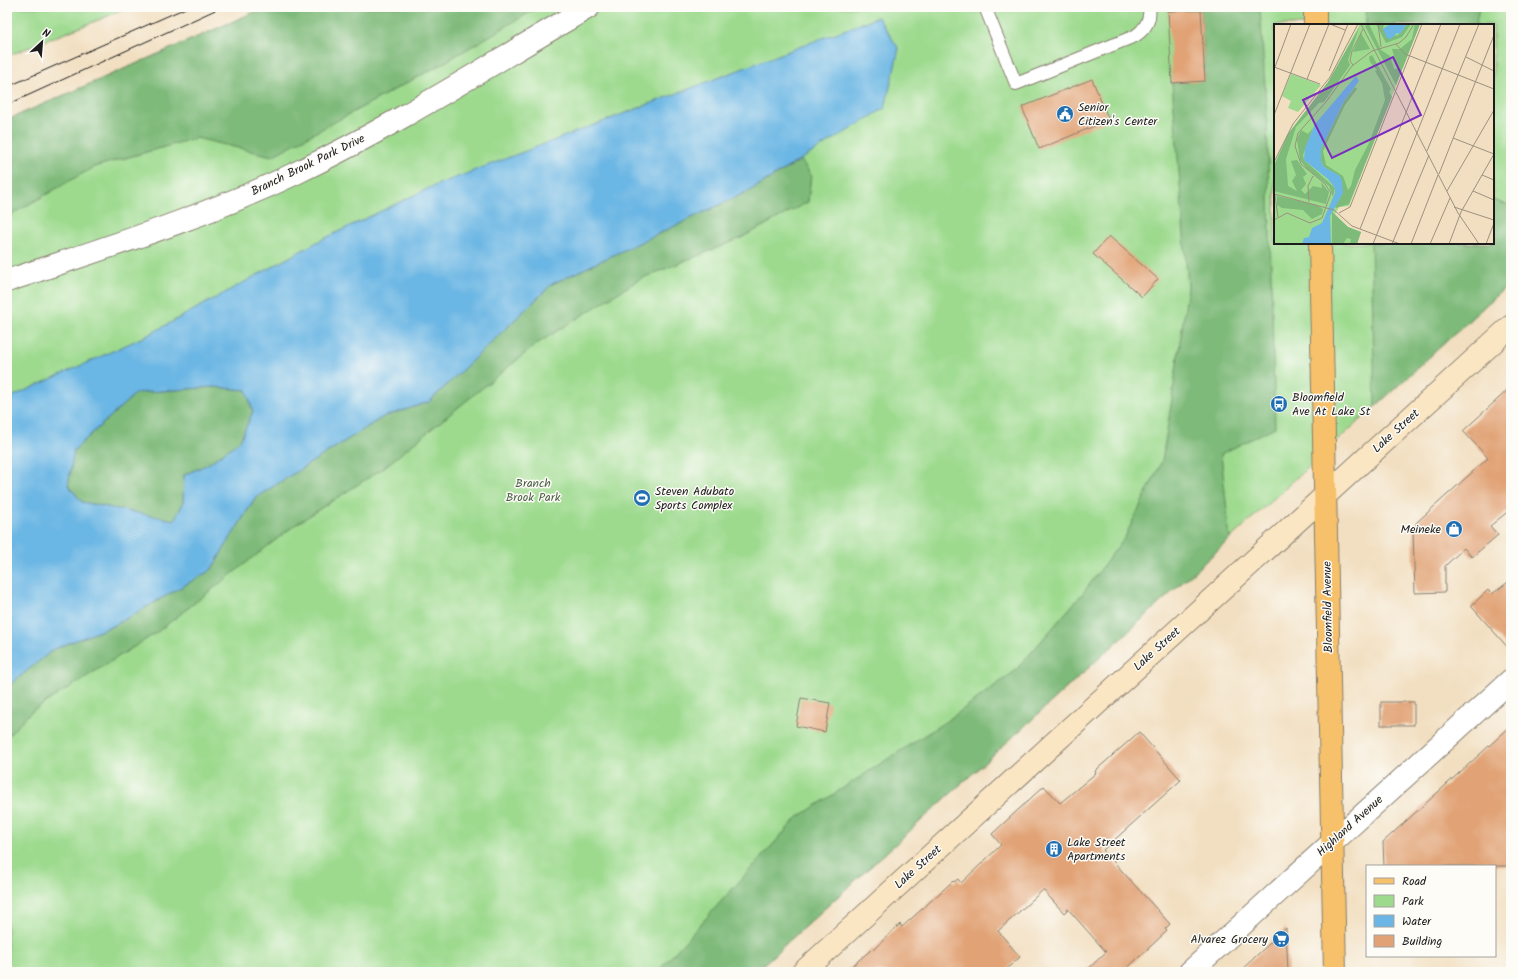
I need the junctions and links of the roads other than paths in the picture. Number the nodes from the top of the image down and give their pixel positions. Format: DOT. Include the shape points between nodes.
graph roads {
  1 [pos="589,7"];
  2 [pos="985,7"];
  3 [pos="1149,7"];
  4 [pos="1315,7"];
  5 [pos="1315,24"];
  6 [pos="1320,244"];
  7 [pos="7,281"];
  8 [pos="1511,326"];
  9 [pos="1326,495"];
  10 [pos="1511,680"];
  11 [pos="1333,842"];
  12 [pos="803,972"];
  13 [pos="1190,972"];
  14 [pos="1335,972"];
  1 -- 7 [label="street, Branch Brook Park Drive" via="398,119 297,173 199,215"];
  2 -- 3 [label="lane" via="1016,84 1135,36 1149,21"];
  4 -- 5 [label="main road"];
  6 -- 9 [label="main road, Bloomfield Avenue"];
  8 -- 9 [label="street, Lake Street"];
  9 -- 11 [label="main road, Bloomfield Avenue"];
  9 -- 12 [label="street, Lake Street"];
  10 -- 11 [label="street, Highland Avenue"];
  11 -- 13 [label="street, Highland Avenue"];
  11 -- 14 [label="main road, Bloomfield Avenue"];
}
